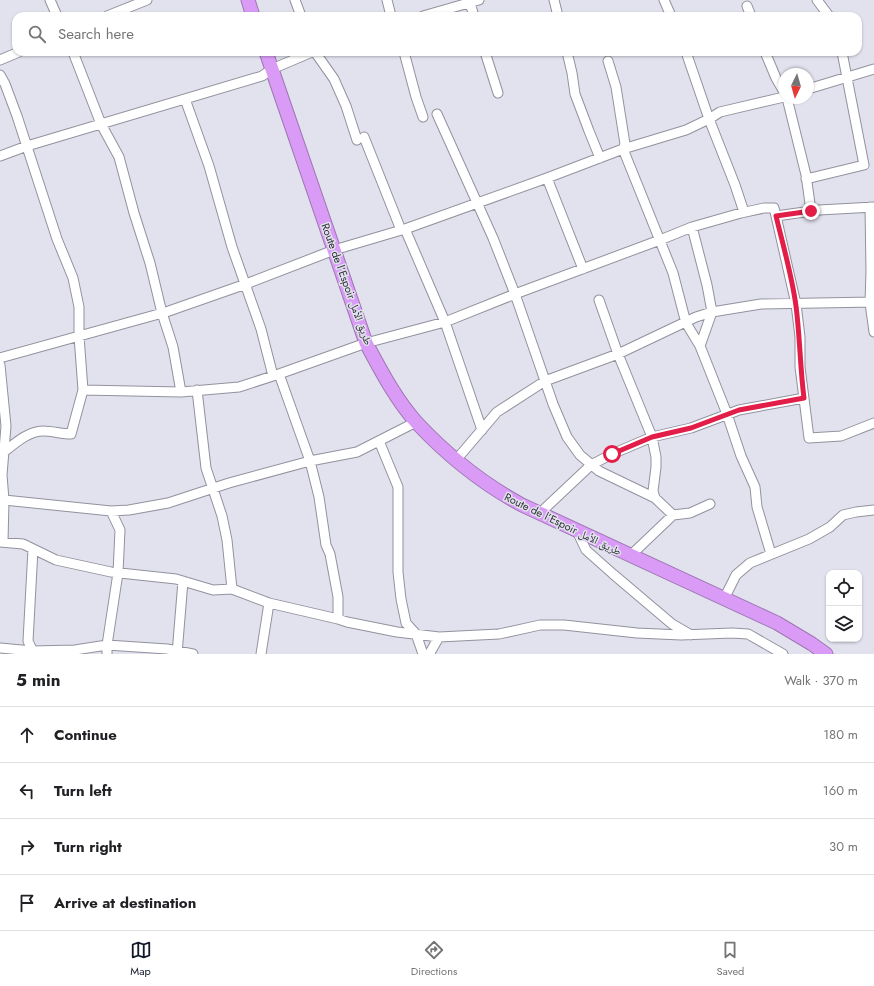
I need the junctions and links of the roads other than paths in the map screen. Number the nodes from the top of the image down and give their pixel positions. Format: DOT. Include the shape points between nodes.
graph roads {
  1 [pos="50,0"];
  2 [pos="147,0"];
  3 [pos="248,0"];
  4 [pos="295,0"];
  5 [pos="387,0"];
  6 [pos="479,0"];
  7 [pos="554,0"];
  8 [pos="664,0"];
  9 [pos="817,0"];
  10 [pos="469,1"];
  11 [pos="135,2"];
  12 [pos="747,6"];
  13 [pos="55,12"];
  14 [pos="115,12"];
  15 [pos="252,12"];
  16 [pos="300,12"];
  17 [pos="390,12"];
  18 [pos="435,12"];
  19 [pos="473,12"];
  20 [pos="557,12"];
  21 [pos="669,12"];
  22 [pos="749,12"];
  23 [pos="826,12"];
  24 [pos="12,55"];
  25 [pos="75,56"];
  26 [pos="268,56"];
  27 [pos="304,56"];
  28 [pos="317,56"];
  29 [pos="405,56"];
  30 [pos="486,56"];
  31 [pos="568,56"];
  32 [pos="687,56"];
  33 [pos="767,56"];
  34 [pos="843,56"];
  35 [pos="0,60"];
  36 [pos="608,61"];
  37 [pos="272,68"];
  38 [pos="874,69"];
  39 [pos="0,75"];
  40 [pos="848,77"];
  41 [pos="778,82"];
  42 [pos="814,87"];
  43 [pos="498,93"];
  44 [pos="778,98"];
  45 [pos="185,99"];
  46 [pos="789,104"];
  47 [pos="437,114"];
  48 [pos="423,117"];
  49 [pos="709,120"];
  50 [pos="101,124"];
  51 [pos="27,146"];
  52 [pos="623,149"];
  53 [pos="0,156"];
  54 [pos="600,158"];
  55 [pos="546,178"];
  56 [pos="806,180"];
  57 [pos="476,202"];
  58 [pos="872,207"];
  59 [pos="811,211"];
  60 [pos="744,212"];
  61 [pos="776,216"];
  62 [pos="692,227"];
  63 [pos="403,229"];
  64 [pos="660,240"];
  65 [pos="334,250"];
  66 [pos="583,269"];
  67 [pos="246,284"];
  68 [pos="515,294"];
  69 [pos="599,300"];
  70 [pos="872,303"];
  71 [pos="796,304"];
  72 [pos="162,312"];
  73 [pos="712,312"];
  74 [pos="446,322"];
  75 [pos="686,323"];
  76 [pos="874,332"];
  77 [pos="79,336"];
  78 [pos="366,343"];
  79 [pos="700,346"];
  80 [pos="618,354"];
  81 [pos="0,358"];
  82 [pos="0,365"];
  83 [pos="276,375"];
  84 [pos="545,381"];
  85 [pos="83,390"];
  86 [pos="197,390"];
  87 [pos="181,392"];
  88 [pos="804,398"];
  89 [pos="727,414"];
  90 [pos="416,422"];
  91 [pos="874,423"];
  92 [pos="482,430"];
  93 [pos="652,437"];
  94 [pos="379,441"];
  95 [pos="2,454"];
  96 [pos="456,460"];
  97 [pos="310,461"];
  98 [pos="592,465"];
  99 [pos="214,487"];
  100 [pos="655,498"];
  101 [pos="4,500"];
  102 [pos="710,504"];
  103 [pos="874,510"];
  104 [pos="111,511"];
  105 [pos="540,513"];
  106 [pos="673,515"];
  107 [pos="577,531"];
  108 [pos="1,542"];
  109 [pos="33,549"];
  110 [pos="771,554"];
  111 [pos="630,556"];
  112 [pos="118,573"];
  113 [pos="183,582"];
  114 [pos="232,589"];
  115 [pos="724,599"];
  116 [pos="269,603"];
  117 [pos="338,619"];
  118 [pos="416,634"];
  119 [pos="691,635"];
  120 [pos="439,637"];
  121 [pos="0,648"];
  122 [pos="107,649"];
  123 [pos="33,653"];
  124 [pos="177,653"];
  125 [pos="193,654"];
  126 [pos="261,654"];
  127 [pos="423,654"];
  128 [pos="430,654"];
  129 [pos="783,654"];
  130 [pos="826,654"];
  1 -- 13 [label="street"];
  2 -- 11 [label="street"];
  3 -- 15 [label="highway"];
  4 -- 16 [label="street"];
  5 -- 17 [label="street"];
  6 -- 10 [label="street"];
  7 -- 20 [label="street"];
  8 -- 21 [label="street"];
  9 -- 23 [label="street"];
  10 -- 18 [label="street"];
  10 -- 19 [label="street"];
  11 -- 14 [label="street"];
  12 -- 22 [label="street"];
  24 -- 35 [label="street"];
  25 -- 50 [label="street"];
  26 -- 37 [label="highway, Route de l’Espoir طريق الأمل"];
  27 -- 37 [label="street"];
  28 -- 63 [label="street" via="334,79"];
  29 -- 48 [label="street"];
  30 -- 43 [label="street"];
  31 -- 54 [label="street" via="575,94"];
  32 -- 49 [label="street"];
  33 -- 41 [label="street"];
  34 -- 40 [label="street"];
  36 -- 52 [label="street" via="616,87 625,144"];
  37 -- 45 [label="street" via="262,76"];
  37 -- 65 [label="highway, Route de l’Espoir طريق الأمل"];
  38 -- 40 [label="street"];
  39 -- 51 [label="street"];
  40 -- 42 [label="street"];
  40 -- 56 [label="street" via="864,165"];
  44 -- 49 [label="street" via="720,112"];
  45 -- 50 [label="street"];
  45 -- 67 [label="street" via="209,166 232,248"];
  46 -- 56 [label="street"];
  47 -- 57 [label="street"];
  49 -- 52 [label="street" via="686,130"];
  49 -- 60 [label="street"];
  50 -- 51 [label="street"];
  50 -- 72 [label="street" via="119,156"];
  51 -- 53 [label="street"];
  51 -- 77 [label="street" via="73,278 79,307"];
  52 -- 54 [label="street"];
  52 -- 64 [label="street"];
  54 -- 55 [label="street"];
  55 -- 57 [label="street"];
  55 -- 66 [label="street"];
  56 -- 59 [label="street"];
  57 -- 63 [label="street"];
  57 -- 68 [label="street" via="494,238"];
  58 -- 59 [label="street"];
  58 -- 70 [label="street"];
  59 -- 61 [label="street"];
  60 -- 61 [label="street" via="774,208"];
  60 -- 62 [label="street"];
  61 -- 71 [label="street"];
  62 -- 64 [label="street"];
  62 -- 73 [label="street"];
  63 -- 65 [label="street"];
  63 -- 74 [label="street"];
  64 -- 66 [label="street"];
  64 -- 75 [label="street"];
  65 -- 67 [label="street"];
  65 -- 78 [label="highway, Route de l’Espoir طريق الأمل"];
  66 -- 68 [label="street"];
  67 -- 72 [label="street"];
  67 -- 83 [label="street"];
  68 -- 74 [label="street"];
  68 -- 84 [label="street"];
  69 -- 80 [label="street"];
  70 -- 71 [label="street"];
  70 -- 76 [label="street"];
  71 -- 73 [label="street" via="761,304"];
  71 -- 88 [label="street"];
  72 -- 77 [label="street"];
  72 -- 87 [label="street" via="173,347"];
  73 -- 75 [label="street"];
  73 -- 79 [label="street"];
  74 -- 78 [label="street"];
  74 -- 92 [label="street"];
  75 -- 79 [label="street"];
  75 -- 80 [label="street"];
  77 -- 81 [label="street"];
  77 -- 85 [label="street"];
  78 -- 83 [label="street"];
  78 -- 90 [label="highway, Route de l’Espoir طريق الأمل"];
  79 -- 89 [label="street"];
  80 -- 84 [label="street"];
  80 -- 93 [label="street"];
  82 -- 95 [label="street" via="6,426"];
  83 -- 86 [label="street" via="239,387"];
  83 -- 97 [label="street"];
  84 -- 92 [label="street" via="497,412"];
  84 -- 98 [label="street" via="567,437 580,455"];
  85 -- 87 [label="street"];
  85 -- 95 [label="street" via="71,434 42,431 32,433"];
  86 -- 87 [label="street"];
  86 -- 99 [label="street" via="206,468"];
  88 -- 89 [label="street"];
  88 -- 91 [label="street" via="809,438 841,436"];
  89 -- 93 [label="street" via="691,428"];
  89 -- 110 [label="street" via="755,487 757,507"];
  90 -- 94 [label="street"];
  90 -- 96 [label="highway, Route de l’Espoir طريق الأمل"];
  92 -- 96 [label="street"];
  93 -- 98 [label="street"];
  93 -- 100 [label="street" via="656,457 653,491"];
  94 -- 97 [label="street" via="357,452"];
  94 -- 118 [label="street" via="398,487 398,572 401,599 406,623"];
  95 -- 101 [label="street"];
  96 -- 105 [label="highway, Route de l’Espoir طريق الأمل" via="500,493"];
  97 -- 99 [label="street"];
  97 -- 117 [label="street" via="319,497 326,545 330,554"];
  98 -- 100 [label="street" via="599,471"];
  98 -- 105 [label="street"];
  99 -- 104 [label="street" via="168,503"];
  99 -- 114 [label="street" via="227,540"];
  100 -- 106 [label="street"];
  101 -- 104 [label="street"];
  101 -- 108 [label="street"];
  102 -- 106 [label="street"];
  103 -- 110 [label="street" via="843,515 830,527 809,539"];
  104 -- 112 [label="street" via="120,530"];
  105 -- 107 [label="highway, Route de l’Espoir طريق الأمل"];
  106 -- 111 [label="street"];
  107 -- 111 [label="highway, Route de l’Espoir طريق الأمل"];
  107 -- 119 [label="street" via="586,550 672,624"];
  108 -- 109 [label="street" via="23,544"];
  109 -- 112 [label="street" via="56,560"];
  109 -- 123 [label="street" via="28,641"];
  110 -- 115 [label="street" via="750,563 736,575"];
  111 -- 115 [label="highway, Route de l’Espoir طريق الأمل"];
  112 -- 113 [label="street"];
  112 -- 122 [label="street"];
  113 -- 114 [label="street" via="213,590"];
  113 -- 124 [label="street"];
  114 -- 116 [label="street"];
  115 -- 130 [label="highway, Route de l’Espoir طريق الأمل" via="777,624"];
  116 -- 117 [label="street"];
  116 -- 126 [label="street"];
  117 -- 118 [label="street"];
  118 -- 120 [label="street"];
  118 -- 127 [label="street"];
  119 -- 120 [label="street" via="540,625 499,634"];
  119 -- 129 [label="street" via="748,634"];
  120 -- 128 [label="street"];
  121 -- 123 [label="street"];
  122 -- 123 [label="street"];
  122 -- 124 [label="street"];
  124 -- 125 [label="street"];
}
